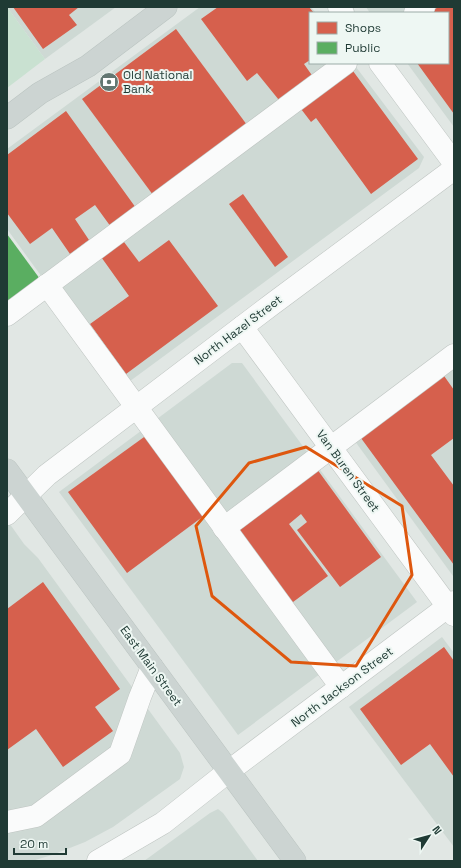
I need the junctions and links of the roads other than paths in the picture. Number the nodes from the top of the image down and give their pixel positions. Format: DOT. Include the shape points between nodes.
graph roads {
  1 [pos="166,7"];
  2 [pos="345,64"];
  3 [pos="381,64"];
  4 [pos="7,118"];
  5 [pos="454,164"];
  6 [pos="454,169"];
  7 [pos="47,285"];
  8 [pos="7,315"];
  9 [pos="242,327"];
  10 [pos="454,355"];
  11 [pos="136,407"];
  12 [pos="330,447"];
  13 [pos="7,470"];
  14 [pos="26,496"];
  15 [pos="7,514"];
  16 [pos="224,528"];
  17 [pos="452,608"];
  18 [pos="152,667"];
  19 [pos="341,688"];
  20 [pos="229,771"];
  21 [pos="7,822"];
  22 [pos="98,861"];
  23 [pos="296,861"];
  1 -- 4 [label="main road" via="88,66 40,93"];
  2 -- 7 [label="street"];
  3 -- 5 [label="street"];
  6 -- 9 [label="street, North Hazel Street"];
  7 -- 8 [label="street"];
  7 -- 11 [label="street"];
  9 -- 11 [label="street, North Hazel Street"];
  9 -- 12 [label="street, Van Buren Street"];
  10 -- 12 [label="street"];
  11 -- 14 [label="street, North Hazel Street" via="47,475"];
  11 -- 16 [label="street"];
  12 -- 16 [label="street"];
  12 -- 17 [label="street, Van Buren Street"];
  13 -- 14 [label="main road, East Main Street"];
  14 -- 15 [label="street, North Hazel Street"];
  14 -- 18 [label="main road, East Main Street"];
  16 -- 19 [label="street"];
  17 -- 19 [label="street, North Jackson Street"];
  18 -- 20 [label="main road, East Main Street"];
  18 -- 21 [label="street" via="120,754 36,816"];
  19 -- 20 [label="street, North Jackson Street"];
  20 -- 22 [label="street, North Jackson Street" via="163,823"];
  20 -- 23 [label="main road, East Main Street"];
}
